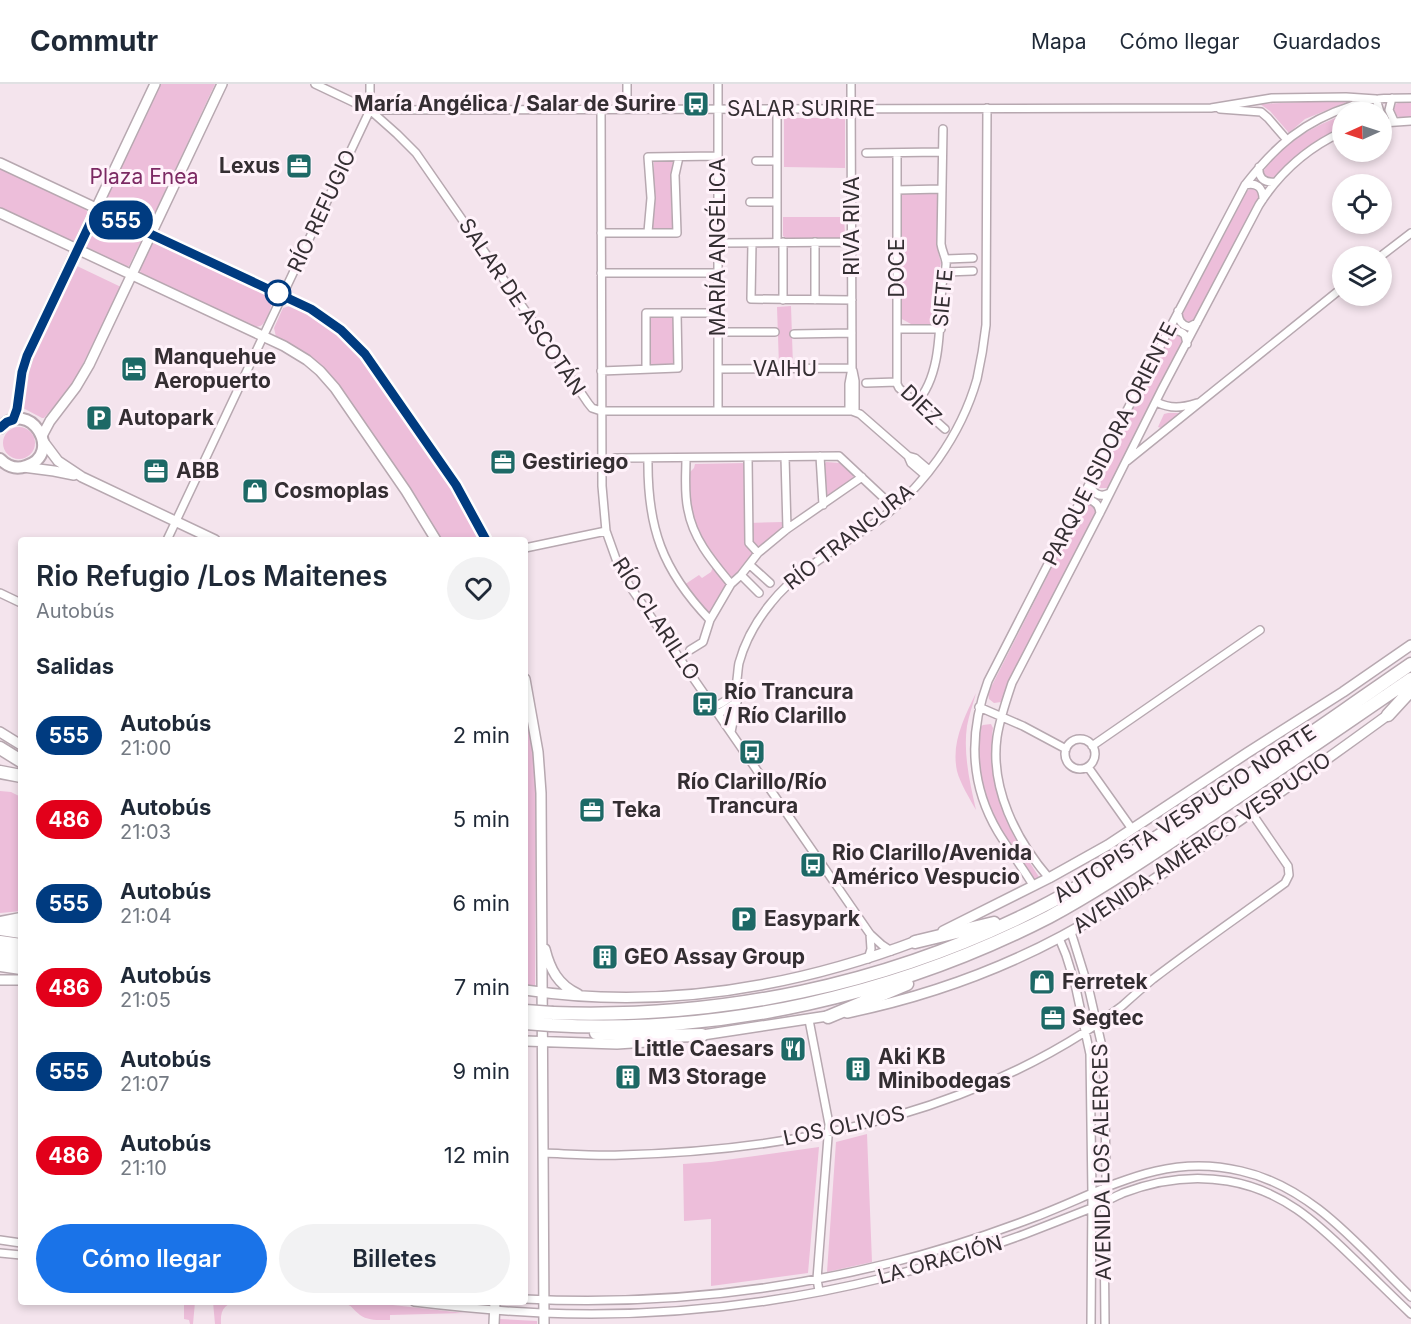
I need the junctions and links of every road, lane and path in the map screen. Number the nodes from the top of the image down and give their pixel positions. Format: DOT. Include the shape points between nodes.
graph roads {
  1 [pos="155,84"];
  2 [pos="222,84"];
  3 [pos="315,84"];
  4 [pos="370,84"];
  5 [pos="627,84"];
  6 [pos="718,84"];
  7 [pos="851,84"];
  8 [pos="1392,98"];
  9 [pos="1411,98"];
  10 [pos="1376,99"];
  11 [pos="1377,102"];
  12 [pos="851,108"];
  13 [pos="987,108"];
  14 [pos="1211,108"];
  15 [pos="601,109"];
  16 [pos="627,109"];
  17 [pos="718,109"];
  18 [pos="777,109"];
  19 [pos="370,110"];
  20 [pos="391,110"];
  21 [pos="1394,121"];
  22 [pos="1411,121"];
  23 [pos="384,122"];
  24 [pos="942,129"];
  25 [pos="1332,138"];
  26 [pos="1287,140"];
  27 [pos="941,152"];
  28 [pos="866,153"];
  29 [pos="897,153"];
  30 [pos="718,156"];
  31 [pos="679,157"];
  32 [pos="756,161"];
  33 [pos="777,161"];
  34 [pos="0,163"];
  35 [pos="1258,167"];
  36 [pos="1275,182"];
  37 [pos="1245,185"];
  38 [pos="941,189"];
  39 [pos="897,190"];
  40 [pos="1263,199"];
  41 [pos="750,202"];
  42 [pos="777,202"];
  43 [pos="97,209"];
  44 [pos="0,213"];
  45 [pos="648,232"];
  46 [pos="601,233"];
  47 [pos="1411,233"];
  48 [pos="151,234"];
  49 [pos="780,242"];
  50 [pos="815,242"];
  51 [pos="852,242"];
  52 [pos="718,243"];
  53 [pos="752,243"];
  54 [pos="1392,248"];
  55 [pos="78,249"];
  56 [pos="986,258"];
  57 [pos="946,260"];
  58 [pos="986,271"];
  59 [pos="946,272"];
  60 [pos="601,273"];
  61 [pos="718,273"];
  62 [pos="132,275"];
  63 [pos="282,295"];
  64 [pos="1332,296"];
  65 [pos="783,300"];
  66 [pos="815,300"];
  67 [pos="852,300"];
  68 [pos="1178,311"];
  69 [pos="677,313"];
  70 [pos="718,313"];
  71 [pos="1198,322"];
  72 [pos="897,329"];
  73 [pos="941,329"];
  74 [pos="718,332"];
  75 [pos="775,332"];
  76 [pos="852,333"];
  77 [pos="794,334"];
  78 [pos="1166,335"];
  79 [pos="263,336"];
  80 [pos="1187,344"];
  81 [pos="852,368"];
  82 [pos="646,369"];
  83 [pos="718,369"];
  84 [pos="601,370"];
  85 [pos="866,382"];
  86 [pos="897,382"];
  87 [pos="1156,402"];
  88 [pos="1199,402"];
  89 [pos="916,403"];
  90 [pos="601,411"];
  91 [pos="718,411"];
  92 [pos="852,411"];
  93 [pos="5,423"];
  94 [pos="945,429"];
  95 [pos="43,438"];
  96 [pos="820,456"];
  97 [pos="785,457"];
  98 [pos="615,458"];
  99 [pos="648,458"];
  100 [pos="686,458"];
  101 [pos="748,458"];
  102 [pos="0,459"];
  103 [pos="1125,463"];
  104 [pos="23,467"];
  105 [pos="927,472"];
  106 [pos="82,477"];
  107 [pos="862,477"];
  108 [pos="1090,483"];
  109 [pos="1110,494"];
  110 [pos="887,501"];
  111 [pos="1080,502"];
  112 [pos="823,505"];
  113 [pos="1099,515"];
  114 [pos="176,522"];
  115 [pos="787,529"];
  116 [pos="606,531"];
  117 [pos="168,537"];
  118 [pos="209,537"];
  119 [pos="434,537"];
  120 [pos="484,537"];
  121 [pos="528,547"];
  122 [pos="758,553"];
  123 [pos="750,565"];
  124 [pos="741,575"];
  125 [pos="730,584"];
  126 [pos="780,592"];
  127 [pos="0,593"];
  128 [pos="18,602"];
  129 [pos="770,603"];
  130 [pos="710,620"];
  131 [pos="1260,630"];
  132 [pos="1411,645"];
  133 [pos="690,650"];
  134 [pos="1411,654"];
  135 [pos="1411,664"];
  136 [pos="1411,678"];
  137 [pos="736,683"];
  138 [pos="1380,685"];
  139 [pos="1411,690"];
  140 [pos="528,696"];
  141 [pos="1411,698"];
  142 [pos="737,702"];
  143 [pos="979,707"];
  144 [pos="716,711"];
  145 [pos="1388,715"];
  146 [pos="1002,716"];
  147 [pos="0,732"];
  148 [pos="731,732"];
  149 [pos="18,743"];
  150 [pos="1092,746"];
  151 [pos="0,748"];
  152 [pos="1066,749"];
  153 [pos="18,759"];
  154 [pos="1088,767"];
  155 [pos="0,772"];
  156 [pos="18,775"];
  157 [pos="1251,812"];
  158 [pos="1132,830"];
  159 [pos="1048,878"];
  160 [pos="1034,885"];
  161 [pos="1038,909"];
  162 [pos="18,920"];
  163 [pos="0,923"];
  164 [pos="0,929"];
  165 [pos="18,932"];
  166 [pos="1071,932"];
  167 [pos="541,934"];
  168 [pos="870,934"];
  169 [pos="1059,938"];
  170 [pos="0,942"];
  171 [pos="915,942"];
  172 [pos="18,945"];
  173 [pos="891,951"];
  174 [pos="0,954"];
  175 [pos="18,956"];
  176 [pos="868,958"];
  177 [pos="956,959"];
  178 [pos="0,967"];
  179 [pos="18,969"];
  180 [pos="0,980"];
  181 [pos="18,980"];
  182 [pos="528,990"];
  183 [pos="541,992"];
  184 [pos="583,996"];
  185 [pos="528,1012"];
  186 [pos="828,1017"];
  187 [pos="809,1020"];
  188 [pos="554,1021"];
  189 [pos="528,1023"];
  190 [pos="1098,1023"];
  191 [pos="1086,1031"];
  192 [pos="702,1035"];
  193 [pos="528,1041"];
  194 [pos="543,1042"];
  195 [pos="829,1132"];
  196 [pos="544,1153"];
  197 [pos="1105,1187"];
  198 [pos="1092,1194"];
  199 [pos="1104,1202"];
  200 [pos="1092,1208"];
  201 [pos="1326,1215"];
  202 [pos="1317,1224"];
  203 [pos="0,1240"];
  204 [pos="18,1243"];
  205 [pos="0,1253"];
  206 [pos="18,1255"];
  207 [pos="817,1279"];
  208 [pos="819,1292"];
  209 [pos="1411,1297"];
  210 [pos="528,1299"];
  211 [pos="544,1300"];
  212 [pos="475,1305"];
  213 [pos="495,1306"];
  214 [pos="544,1313"];
  215 [pos="1411,1314"];
  216 [pos="494,1324"];
  217 [pos="544,1324"];
  218 [pos="1091,1324"];
  219 [pos="1105,1324"];
  1 -- 43 [label="street"];
  2 -- 48 [label="street"];
  3 -- 19 [label="street, SALAR DE ASCOTÁN"];
  4 -- 19 [label="street"];
  5 -- 16 [label="street"];
  6 -- 17 [label="street, MARÍA ANGÉLICA"];
  7 -- 12 [label="street, RIVA RIVA"];
  8 -- 9 [label="street, PARQUE ISIDORA ORIENTE"];
  8 -- 10 [label="street, PARQUE ISIDORA ORIENTE"];
  8 -- 21 [label="street" via="1389,110"];
  10 -- 11 [label="street"];
  10 -- 14 [label="street, SALAR SURIRE" via="1272,98"];
  10 -- 26 [label="street, PARQUE ISIDORA ORIENTE" via="1332,113"];
  12 -- 13 [label="street, SALAR SURIRE"];
  12 -- 18 [label="street, SALAR SURIRE"];
  12 -- 51 [label="street, RIVA RIVA"];
  13 -- 14 [label="street, SALAR SURIRE"];
  13 -- 56 [label="street, RÍO TRANCURA"];
  14 -- 26 [label="street, SALAR SURIRE" via="1261,112"];
  15 -- 16 [label="street, SALAR SURIRE"];
  15 -- 20 [label="street, SALAR SURIRE"];
  15 -- 46 [label="street, RÍO CLARILLO"];
  16 -- 17 [label="street, SALAR SURIRE"];
  17 -- 18 [label="street, SALAR SURIRE"];
  17 -- 30 [label="street, MARÍA ANGÉLICA"];
  18 -- 33 [label="street"];
  19 -- 20 [label="street, SALAR SURIRE"];
  19 -- 23 [label="street, SALAR DE ASCOTÁN"];
  19 -- 63 [label="street, RÍO REFUGIO"];
  20 -- 23 [label="street"];
  21 -- 22 [label="street"];
  23 -- 90 [label="street, SALAR DE ASCOTÁN" via="416,153 588,403"];
  24 -- 27 [label="street, SIETE"];
  25 -- 36 [label="street" via="1295,161"];
  26 -- 35 [label="street, PARQUE ISIDORA ORIENTE"];
  27 -- 29 [label="street"];
  27 -- 38 [label="street, SIETE"];
  28 -- 29 [label="street"];
  29 -- 39 [label="street, DOCE"];
  30 -- 31 [label="street"];
  30 -- 52 [label="street, MARÍA ANGÉLICA"];
  31 -- 45 [label="street" via="675,181 677,232"];
  31 -- 45 [label="street" via="648,157"];
  32 -- 33 [label="street"];
  33 -- 42 [label="street"];
  34 -- 43 [label="street"];
  35 -- 36 [label="street" via="1261,179"];
  35 -- 37 [label="street, PARQUE ISIDORA ORIENTE"];
  36 -- 40 [label="street"];
  37 -- 40 [label="street" via="1259,187"];
  37 -- 68 [label="street, PARQUE ISIDORA ORIENTE"];
  38 -- 39 [label="street"];
  38 -- 57 [label="street, SIETE" via="941,244"];
  39 -- 72 [label="street, DOCE"];
  40 -- 71 [label="street"];
  41 -- 42 [label="street"];
  42 -- 49 [label="street"];
  43 -- 48 [label="street"];
  43 -- 55 [label="street"];
  44 -- 55 [label="street"];
  45 -- 46 [label="street"];
  46 -- 60 [label="street, RÍO CLARILLO"];
  47 -- 54 [label="street"];
  48 -- 62 [label="street"];
  48 -- 63 [label="street"];
  49 -- 50 [label="street"];
  49 -- 53 [label="street"];
  49 -- 65 [label="street"];
  50 -- 51 [label="street"];
  50 -- 66 [label="street"];
  51 -- 67 [label="street, RIVA RIVA"];
  52 -- 53 [label="street"];
  52 -- 61 [label="street, MARÍA ANGÉLICA"];
  53 -- 65 [label="street" via="751,299"];
  55 -- 62 [label="street"];
  55 -- 93 [label="street" via="27,356 17,409"];
  56 -- 57 [label="street"];
  56 -- 58 [label="street, RÍO TRANCURA"];
  57 -- 59 [label="street, SIETE"];
  58 -- 59 [label="street"];
  58 -- 105 [label="street, RÍO TRANCURA" via="986,325 977,378 954,434"];
  59 -- 73 [label="street, SIETE" via="942,282"];
  60 -- 61 [label="street"];
  60 -- 84 [label="street, RÍO CLARILLO"];
  61 -- 70 [label="street, MARÍA ANGÉLICA"];
  62 -- 79 [label="street"];
  62 -- 95 [label="street" via="86,372 50,421"];
  63 -- 79 [label="street, RÍO REFUGIO"];
  63 -- 120 [label="street" via="327,320 365,354 456,485"];
  64 -- 88 [label="street"];
  65 -- 66 [label="street"];
  66 -- 67 [label="street"];
  67 -- 76 [label="street, RIVA RIVA"];
  68 -- 71 [label="street" via="1183,324 1189,327"];
  68 -- 78 [label="street, PARQUE ISIDORA ORIENTE"];
  69 -- 70 [label="street"];
  69 -- 82 [label="street" via="646,313"];
  69 -- 82 [label="street" via="678,368"];
  70 -- 74 [label="street, MARÍA ANGÉLICA"];
  71 -- 80 [label="street"];
  72 -- 73 [label="street"];
  72 -- 86 [label="street, DOCE"];
  73 -- 89 [label="street, SIETE" via="934,368"];
  74 -- 75 [label="street"];
  74 -- 83 [label="street, MARÍA ANGÉLICA"];
  76 -- 77 [label="street"];
  76 -- 81 [label="street, RIVA RIVA"];
  78 -- 80 [label="street" via="1181,331"];
  78 -- 108 [label="street, PARQUE ISIDORA ORIENTE"];
  79 -- 114 [label="street, RÍO REFUGIO"];
  79 -- 119 [label="street" via="301,356 331,383"];
  80 -- 87 [label="street"];
  81 -- 83 [label="street, VAIHU"];
  81 -- 92 [label="street, RIVA RIVA"];
  82 -- 84 [label="street"];
  83 -- 91 [label="street, MARÍA ANGÉLICA"];
  84 -- 90 [label="street, RÍO CLARILLO"];
  85 -- 86 [label="street"];
  86 -- 89 [label="street, DIEZ"];
  87 -- 88 [label="street" via="1173,408"];
  87 -- 103 [label="street"];
  88 -- 103 [label="street"];
  89 -- 94 [label="street, DIEZ"];
  90 -- 91 [label="street, SALAR DE ASCOTÁN"];
  90 -- 116 [label="street, RÍO CLARILLO"];
  91 -- 92 [label="street, SALAR DE ASCOTÁN"];
  92 -- 105 [label="street" via="915,458"];
  93 -- 95 [label="main road" via="22,419 30,422"];
  95 -- 104 [label="main road" via="38,458"];
  95 -- 106 [label="street" via="58,461"];
  96 -- 97 [label="street"];
  96 -- 107 [label="street" via="839,456"];
  96 -- 112 [label="street"];
  97 -- 101 [label="street"];
  97 -- 115 [label="street"];
  98 -- 99 [label="street"];
  99 -- 100 [label="street"];
  99 -- 130 [label="street" via="649,500 658,542 670,567"];
  100 -- 101 [label="street"];
  100 -- 125 [label="street" via="688,511 694,532"];
  101 -- 122 [label="street" via="749,543"];
  102 -- 104 [label="main road" via="7,470"];
  103 -- 109 [label="street"];
  104 -- 106 [label="street"];
  105 -- 126 [label="street, RÍO TRANCURA" via="879,520"];
  106 -- 114 [label="street"];
  107 -- 110 [label="street"];
  107 -- 112 [label="street"];
  108 -- 109 [label="street" via="1097,495"];
  108 -- 111 [label="street, PARQUE ISIDORA ORIENTE"];
  109 -- 113 [label="street"];
  111 -- 113 [label="street" via="1096,502"];
  111 -- 143 [label="street, PARQUE ISIDORA ORIENTE" via="988,681"];
  112 -- 115 [label="street"];
  113 -- 146 [label="street" via="1012,683"];
  114 -- 117 [label="street, RÍO REFUGIO"];
  114 -- 118 [label="street"];
  115 -- 122 [label="street"];
  116 -- 121 [label="street"];
  116 -- 144 [label="street, RÍO CLARILLO" via="629,585"];
  122 -- 123 [label="street"];
  123 -- 124 [label="street"];
  123 -- 126 [label="street"];
  124 -- 125 [label="street"];
  124 -- 129 [label="street"];
  125 -- 130 [label="street"];
  126 -- 129 [label="street, RÍO TRANCURA"];
  127 -- 128 [label="street"];
  129 -- 137 [label="street, RÍO TRANCURA" via="746,642"];
  130 -- 133 [label="street" via="703,642"];
  131 -- 150 [label="street"];
  132 -- 158 [label="street"];
  134 -- 138 [label="highway"];
  135 -- 138 [label="highway, AUTOPISTA VESPUCIO NORTE"];
  136 -- 177 [label="highway, AUTOPISTA VESPUCIO NORTE" via="1088,895"];
  137 -- 142 [label="street, RÍO TRANCURA"];
  137 -- 144 [label="street, RÍO TRANCURA" via="732,696"];
  138 -- 161 [label="highway, AUTOPISTA VESPUCIO NORTE" via="1191,815"];
  139 -- 145 [label="highway"];
  140 -- 167 [label="street" via="540,782"];
  141 -- 145 [label="street, AVENIDA AMÉRICO VESPUCIO"];
  142 -- 144 [label="street"];
  142 -- 148 [label="street, RÍO TRANCURA"];
  143 -- 146 [label="street"];
  143 -- 160 [label="street, PARQUE ISIDORA ORIENTE" via="975,746 982,795 998,832"];
  144 -- 148 [label="street, RÍO CLARILLO"];
  145 -- 157 [label="street, AVENIDA AMÉRICO VESPUCIO"];
  146 -- 152 [label="street"];
  146 -- 159 [label="street" via="997,760 1003,797 1021,839"];
  147 -- 149 [label="street"];
  148 -- 168 [label="street, RÍO CLARILLO"];
  150 -- 152 [label="street" via="1078,739"];
  150 -- 154 [label="street" via="1095,757"];
  151 -- 153 [label="highway"];
  152 -- 154 [label="street" via="1065,759 1072,767"];
  154 -- 158 [label="street"];
  155 -- 156 [label="highway"];
  157 -- 166 [label="street, AVENIDA AMÉRICO VESPUCIO"];
  157 -- 190 [label="street, LOS OLIVOS" via="1288,866 1285,883"];
  158 -- 159 [label="street"];
  159 -- 160 [label="street"];
  160 -- 171 [label="street" via="958,925"];
  161 -- 171 [label="highway"];
  161 -- 188 [label="highway, AUTOPISTA VESPUCIO NORTE" via="918,960 790,995 726,1006"];
  162 -- 163 [label="highway"];
  164 -- 165 [label="highway"];
  166 -- 169 [label="street, AVENIDA AMÉRICO VESPUCIO"];
  166 -- 190 [label="street, AVENIDA LOS ALERCES"];
  167 -- 183 [label="street"];
  167 -- 184 [label="street" via="557,979"];
  168 -- 173 [label="street, RÍO CLARILLO"];
  168 -- 176 [label="street"];
  169 -- 186 [label="street, AVENIDA AMÉRICO VESPUCIO" via="954,984"];
  169 -- 191 [label="street, AVENIDA LOS ALERCES"];
  170 -- 172 [label="highway"];
  171 -- 173 [label="street"];
  173 -- 176 [label="street"];
  174 -- 175 [label="highway"];
  176 -- 184 [label="street" via="799,978 736,989 659,997"];
  177 -- 186 [label="highway" via="930,975"];
  177 -- 188 [label="highway, AUTOPISTA VESPUCIO NORTE" via="857,992 759,1013 656,1024 604,1026"];
  178 -- 179 [label="highway"];
  180 -- 181 [label="street"];
  182 -- 183 [label="street"];
  183 -- 184 [label="street"];
  183 -- 194 [label="street"];
  185 -- 188 [label="highway, AUTOPISTA VESPUCIO NORTE, bridge"];
  186 -- 187 [label="street, AVENIDA AMÉRICO VESPUCIO"];
  187 -- 192 [label="street, AVENIDA AMÉRICO VESPUCIO"];
  187 -- 195 [label="street"];
  188 -- 189 [label="highway, AUTOPISTA VESPUCIO NORTE, bridge"];
  188 -- 192 [label="highway" via="610,1034"];
  190 -- 191 [label="street, LOS OLIVOS"];
  190 -- 197 [label="street, AVENIDA LOS ALERCES" via="1104,1064"];
  191 -- 195 [label="street, LOS OLIVOS" via="1030,1064 977,1088 896,1116"];
  191 -- 198 [label="street, AVENIDA LOS ALERCES" via="1092,1089"];
  192 -- 194 [label="street, AVENIDA AMÉRICO VESPUCIO" via="626,1044"];
  193 -- 194 [label="street, AVENIDA AMÉRICO VESPUCIO"];
  194 -- 196 [label="street"];
  195 -- 196 [label="street, LOS OLIVOS" via="679,1152"];
  195 -- 207 [label="street"];
  196 -- 211 [label="street"];
  197 -- 198 [label="street, LA ORACIÓN"];
  197 -- 199 [label="street, AVENIDA LOS ALERCES"];
  197 -- 201 [label="street, LA ORACIÓN" via="1163,1169 1227,1168 1279,1184"];
  198 -- 200 [label="street, AVENIDA LOS ALERCES"];
  198 -- 207 [label="street, LA ORACIÓN" via="961,1243"];
  199 -- 200 [label="street, LA ORACIÓN"];
  199 -- 202 [label="street, LA ORACIÓN" via="1163,1182 1219,1180 1269,1193"];
  199 -- 219 [label="street, AVENIDA LOS ALERCES"];
  200 -- 208 [label="street, LA ORACIÓN" via="946,1260"];
  200 -- 218 [label="street, AVENIDA LOS ALERCES"];
  201 -- 202 [label="street"];
  201 -- 209 [label="street, LA ORACIÓN"];
  202 -- 215 [label="street, LA ORACIÓN"];
  203 -- 204 [label="street"];
  205 -- 206 [label="street"];
  207 -- 208 [label="street"];
  207 -- 211 [label="street, LA ORACIÓN" via="692,1296"];
  208 -- 214 [label="street, LA ORACIÓN" via="684,1310"];
  210 -- 211 [label="street, LA ORACIÓN"];
  211 -- 214 [label="street"];
  212 -- 213 [label="street, LA ORACIÓN"];
  213 -- 214 [label="street, LA ORACIÓN"];
  213 -- 216 [label="street"];
  214 -- 217 [label="street"];
}
